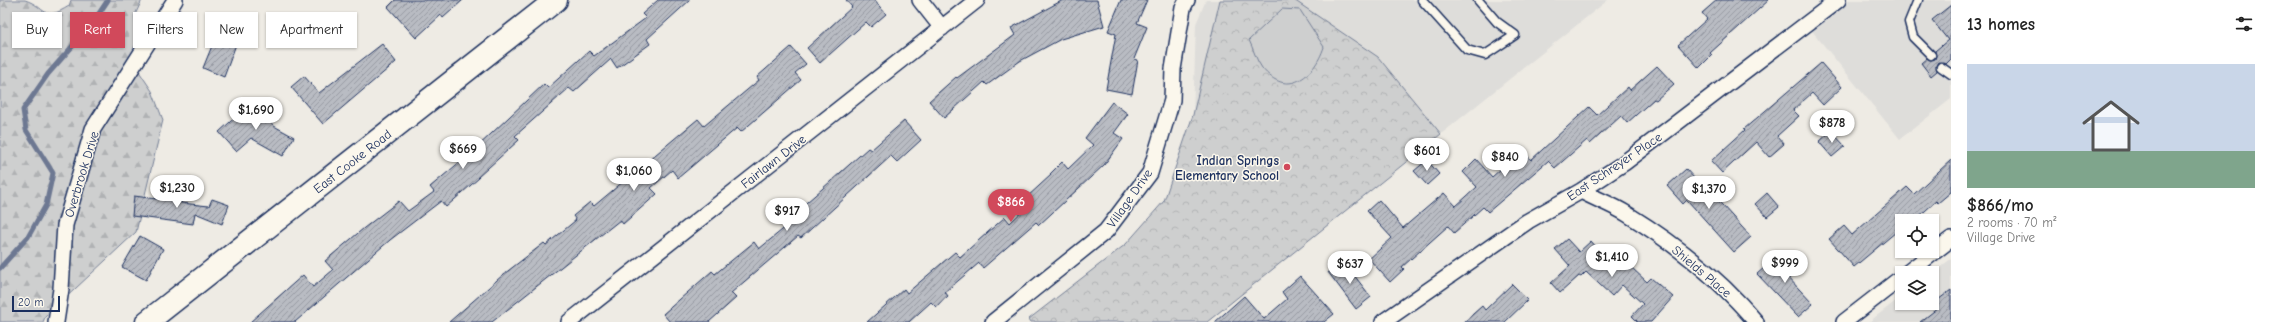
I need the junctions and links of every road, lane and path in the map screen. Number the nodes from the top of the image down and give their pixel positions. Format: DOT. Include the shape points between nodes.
graph roads {
  1 [pos="175,0"];
  2 [pos="556,0"];
  3 [pos="920,0"];
  4 [pos="977,0"];
  5 [pos="1187,0"];
  6 [pos="1422,0"];
  7 [pos="1478,0"];
  8 [pos="1838,0"];
  9 [pos="1918,0"];
  10 [pos="942,28"];
  11 [pos="1931,55"];
  12 [pos="1942,67"];
  13 [pos="1951,74"];
  14 [pos="1581,191"];
  15 [pos="1951,238"];
  16 [pos="1916,266"];
  17 [pos="1895,282"];
  18 [pos="56,322"];
  19 [pos="147,322"];
  20 [pos="569,322"];
  21 [pos="993,322"];
  22 [pos="1383,322"];
  23 [pos="1756,322"];
  24 [pos="1844,322"];
  1 -- 18 [label="street, Overbrook Drive" via="93,129 65,225"];
  2 -- 19 [label="main road, East Cooke Road"];
  3 -- 10 [label="street"];
  4 -- 10 [label="street, Fairlawn Drive"];
  5 -- 21 [label="street, Village Drive" via="1183,8 1173,69 1172,100 1150,173 1106,231"];
  6 -- 7 [label="lane" via="1467,50 1485,55 1514,35 1497,22"];
  8 -- 14 [label="street, East Schreyer Place" via="1651,143"];
  9 -- 11 [label="lane" via="1908,22 1913,37"];
  10 -- 20 [label="street, Fairlawn Drive"];
  12 -- 13 [label="lane"];
  14 -- 22 [label="street, East Schreyer Place" via="1528,221"];
  14 -- 23 [label="street, Shields Place" via="1627,214 1684,254 1721,285"];
  15 -- 16 [label="street"];
  17 -- 24 [label="street"];
}
